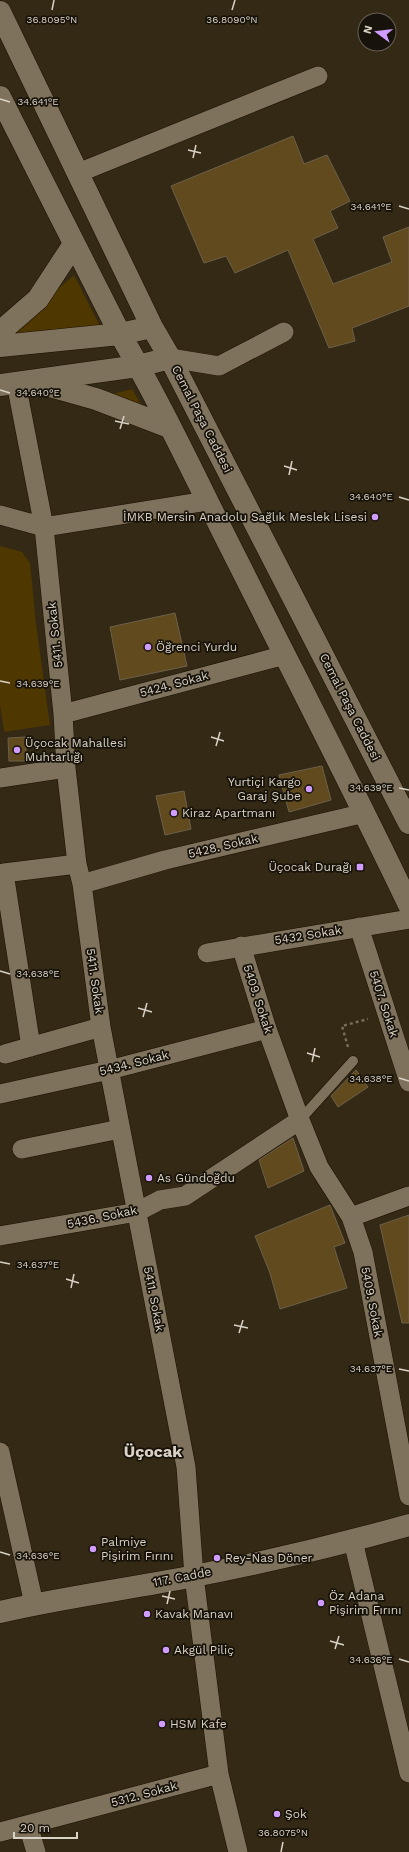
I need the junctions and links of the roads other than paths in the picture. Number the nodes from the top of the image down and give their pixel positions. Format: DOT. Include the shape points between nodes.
graph roads {
  1 [pos="0,12"];
  2 [pos="318,76"];
  3 [pos="0,97"];
  4 [pos="78,173"];
  5 [pos="74,244"];
  6 [pos="152,327"];
  7 [pos="0,332"];
  8 [pos="284,332"];
  9 [pos="120,334"];
  10 [pos="0,346"];
  11 [pos="170,358"];
  12 [pos="138,366"];
  13 [pos="15,383"];
  14 [pos="169,427"];
  15 [pos="207,501"];
  16 [pos="0,515"];
  17 [pos="44,527"];
  18 [pos="285,655"];
  19 [pos="63,714"];
  20 [pos="66,768"];
  21 [pos="0,778"];
  22 [pos="365,814"];
  23 [pos="409,823"];
  24 [pos="77,864"];
  25 [pos="82,884"];
  26 [pos="409,905"];
  27 [pos="409,919"];
  28 [pos="358,927"];
  29 [pos="241,946"];
  30 [pos="207,953"];
  31 [pos="101,1027"];
  32 [pos="267,1029"];
  33 [pos="31,1047"];
  34 [pos="5,1054"];
  35 [pos="353,1061"];
  36 [pos="109,1070"];
  37 [pos="409,1082"];
  38 [pos="0,1094"];
  39 [pos="300,1120"];
  40 [pos="120,1129"];
  41 [pos="22,1149"];
  42 [pos="409,1196"];
  43 [pos="137,1212"];
  44 [pos="351,1217"];
  45 [pos="0,1236"];
  46 [pos="0,1452"];
  47 [pos="409,1496"];
  48 [pos="409,1525"];
  49 [pos="353,1541"];
  50 [pos="194,1576"];
  51 [pos="34,1604"];
  52 [pos="0,1612"];
  53 [pos="409,1773"];
  54 [pos="219,1774"];
  55 [pos="28,1825"];
  56 [pos="0,1832"];
  57 [pos="36,1852"];
  58 [pos="238,1852"];
  1 -- 4 [label="main road, Cemal Paşa Caddesi"];
  2 -- 4 [label="street"];
  3 -- 5 [label="main road"];
  4 -- 6 [label="main road, Cemal Paşa Caddesi"];
  5 -- 7 [label="main road" via="38,299"];
  5 -- 9 [label="main road"];
  6 -- 9 [label="main road"];
  6 -- 11 [label="main road, Cemal Paşa Caddesi"];
  8 -- 11 [label="street" via="218,366"];
  9 -- 10 [label="main road"];
  9 -- 12 [label="main road"];
  11 -- 12 [label="main road"];
  11 -- 23 [label="main road, Cemal Paşa Caddesi"];
  12 -- 13 [label="main road"];
  12 -- 14 [label="main road"];
  13 -- 14 [label="main road" via="96,399"];
  13 -- 17 [label="street, 5411. Sokak"];
  14 -- 15 [label="main road"];
  15 -- 17 [label="street"];
  15 -- 18 [label="main road"];
  16 -- 17 [label="street"];
  17 -- 19 [label="street, 5411. Sokak"];
  18 -- 19 [label="street, 5424. Sokak"];
  18 -- 22 [label="main road"];
  19 -- 20 [label="street, 5411. Sokak"];
  20 -- 21 [label="street"];
  20 -- 24 [label="street, 5411. Sokak"];
  22 -- 25 [label="street, 5428. Sokak" via="166,860"];
  22 -- 26 [label="main road"];
  24 -- 25 [label="street, 5411. Sokak"];
  24 -- 33 [label="street" via="4,873"];
  25 -- 31 [label="street, 5411. Sokak"];
  27 -- 28 [label="street, 5432 Sokak"];
  28 -- 29 [label="street, 5432 Sokak"];
  28 -- 37 [label="street, 5407. Sokak"];
  29 -- 30 [label="street, 5432 Sokak"];
  29 -- 32 [label="street, 5409. Sokak"];
  31 -- 33 [label="street"];
  31 -- 36 [label="street, 5411. Sokak"];
  32 -- 36 [label="street, 5434. Sokak"];
  32 -- 39 [label="street, 5409. Sokak"];
  33 -- 34 [label="street"];
  35 -- 39 [label="lane"];
  36 -- 38 [label="street, 5434. Sokak"];
  36 -- 40 [label="street, 5411. Sokak"];
  39 -- 43 [label="street, 5436. Sokak" via="185,1196 160,1200"];
  39 -- 44 [label="street, 5409. Sokak" via="319,1168"];
  40 -- 41 [label="street"];
  40 -- 43 [label="street, 5411. Sokak"];
  42 -- 44 [label="street"];
  43 -- 45 [label="street, 5436. Sokak"];
  43 -- 50 [label="street, 5411. Sokak" via="186,1467"];
  44 -- 47 [label="street, 5409. Sokak" via="363,1252"];
  46 -- 51 [label="street"];
  48 -- 49 [label="main road, 117. Cadde"];
  49 -- 50 [label="main road, 117. Cadde"];
  49 -- 53 [label="street"];
  50 -- 51 [label="main road, 117. Cadde"];
  50 -- 54 [label="street, 5411. Sokak"];
  51 -- 52 [label="main road, 117. Cadde"];
  54 -- 55 [label="street, 5312. Sokak"];
  54 -- 58 [label="street, 5411. Sokak"];
  55 -- 56 [label="street, 5312. Sokak"];
  55 -- 57 [label="street"];
}
